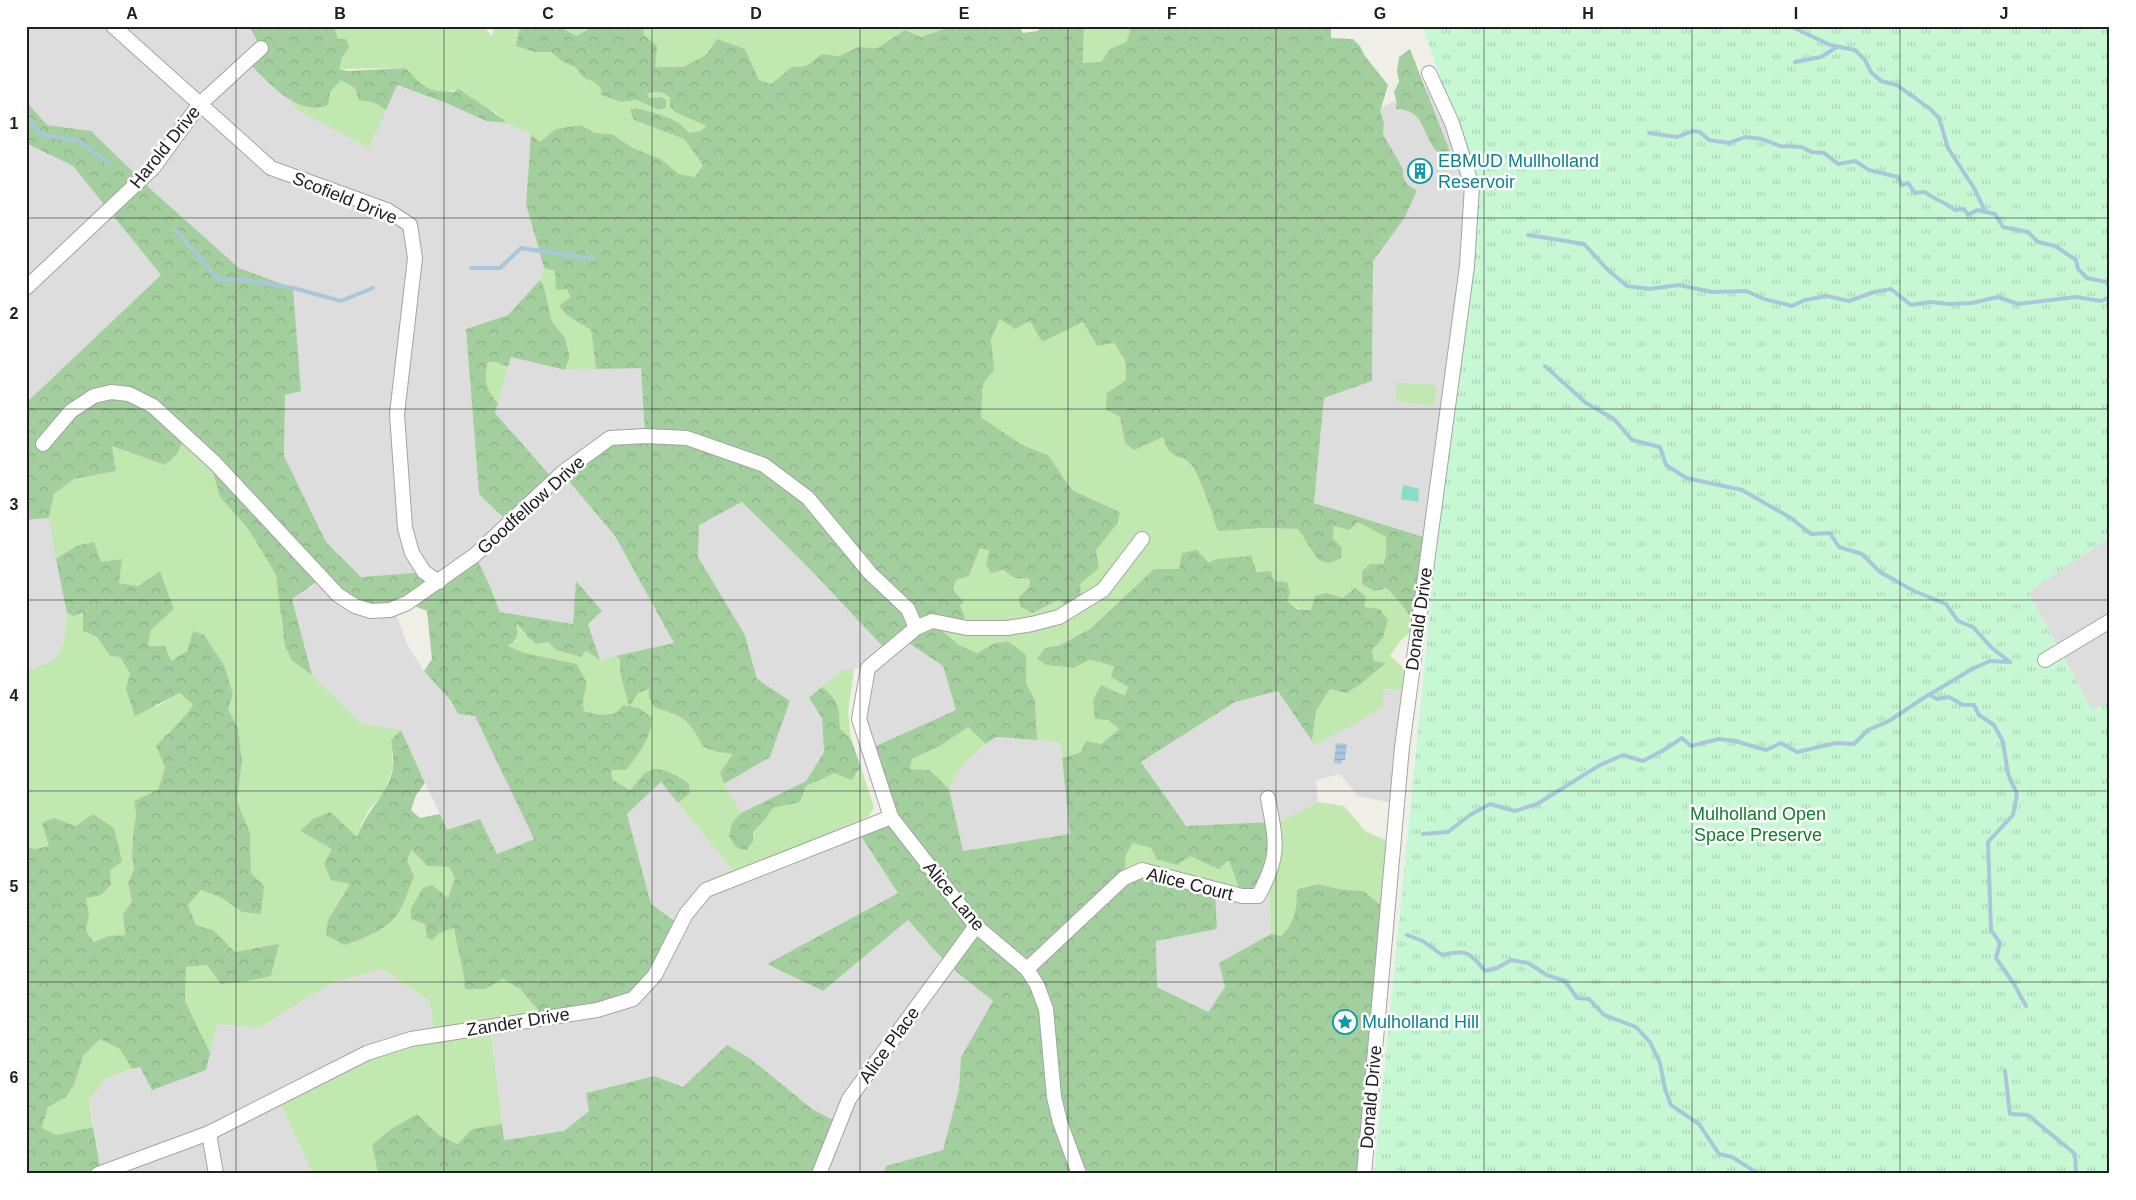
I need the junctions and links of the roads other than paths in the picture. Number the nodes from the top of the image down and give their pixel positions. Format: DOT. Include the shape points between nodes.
graph roads {
  1 [pos="113,26"];
  2 [pos="261,48"];
  3 [pos="1429,73"];
  4 [pos="199,105"];
  5 [pos="26,288"];
  6 [pos="43,444"];
  7 [pos="1142,539"];
  8 [pos="439,582"];
  9 [pos="2110,621"];
  10 [pos="916,628"];
  11 [pos="2045,660"];
  12 [pos="1268,798"];
  13 [pos="891,816"];
  14 [pos="976,926"];
  15 [pos="1027,969"];
  16 [pos="209,1133"];
  17 [pos="98,1174"];
  18 [pos="216,1174"];
  19 [pos="819,1174"];
  20 [pos="1079,1174"];
  21 [pos="1364,1174"];
  1 -- 4 [label="street, Scofield Drive"];
  2 -- 4 [label="street, Harold Drive"];
  3 -- 21 [label="street, Donald Drive" via="1452,122 1472,186 1467,266 1402,748"];
  4 -- 5 [label="street, Harold Drive" via="153,168"];
  4 -- 8 [label="street, Scofield Drive" via="271,168 387,210 410,225 416,258 397,414 405,528 412,553 424,572"];
  6 -- 8 [label="street, Goodfellow Drive" via="71,411 94,396 111,392 129,394 153,406 191,441 338,595 371,611 390,610"];
  7 -- 10 [label="street" via="1103,590 1059,617 1007,628 967,628 932,621"];
  8 -- 10 [label="street, Goodfellow Drive" via="475,555 562,473 610,438 687,438 764,464 808,498 870,573 908,609"];
  9 -- 11 [label="street"];
  10 -- 13 [label="street, Alice Lane" via="868,668 859,719"];
  12 -- 15 [label="street, Alice Court" via="1276,846 1269,876 1258,896 1242,896 1142,870 1124,878"];
  13 -- 14 [label="street, Alice Lane"];
  13 -- 16 [label="street, Zander Drive" via="706,890 686,914 655,975 633,999 597,1010 410,1039 367,1053"];
  14 -- 15 [label="street, Alice Lane"];
  14 -- 19 [label="street, Alice Place" via="849,1099"];
  15 -- 20 [label="street, Alice Lane" via="1037,984 1046,1009 1054,1097"];
  16 -- 17 [label="street, Zander Drive"];
  16 -- 18 [label="street"];
}
